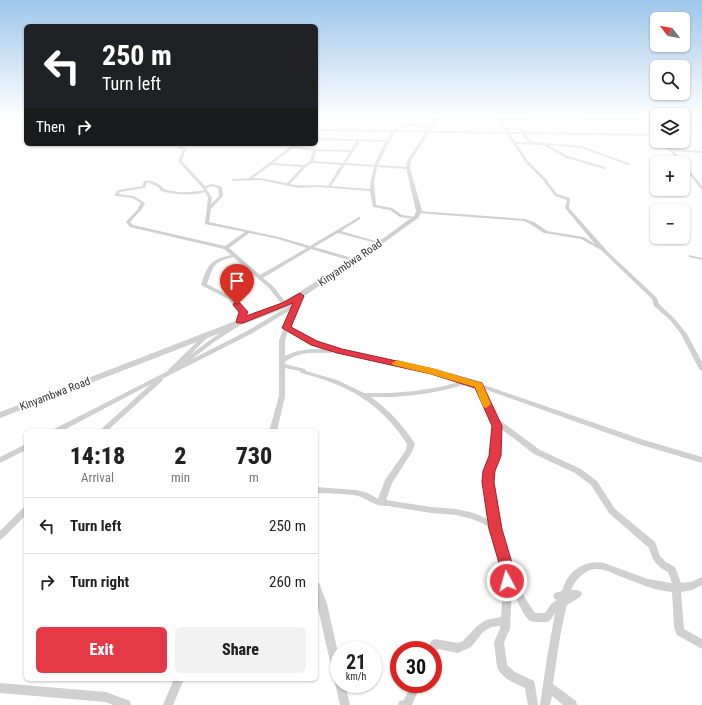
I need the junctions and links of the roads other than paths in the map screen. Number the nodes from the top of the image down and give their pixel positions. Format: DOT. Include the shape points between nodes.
graph roads {
  1 [pos="185,150"];
  2 [pos="288,150"];
  3 [pos="315,150"];
  4 [pos="382,150"];
  5 [pos="416,150"];
  6 [pos="519,150"];
  7 [pos="553,150"];
  8 [pos="589,150"];
  9 [pos="671,150"];
  10 [pos="351,151"];
  11 [pos="702,152"];
  12 [pos="676,156"];
  13 [pos="312,162"];
  14 [pos="270,164"];
  15 [pos="629,164"];
  16 [pos="342,165"];
  17 [pos="304,166"];
  18 [pos="377,167"];
  19 [pos="408,168"];
  20 [pos="604,168"];
  21 [pos="690,173"];
  22 [pos="250,179"];
  23 [pos="233,180"];
  24 [pos="288,184"];
  25 [pos="701,185"];
  26 [pos="329,187"];
  27 [pos="205,189"];
  28 [pos="371,190"];
  29 [pos="210,208"];
  30 [pos="417,215"];
  31 [pos="359,218"];
  32 [pos="337,231"];
  33 [pos="248,232"];
  34 [pos="591,234"];
  35 [pos="582,238"];
  36 [pos="380,243"];
  37 [pos="312,247"];
  38 [pos="226,248"];
  39 [pos="606,252"];
  40 [pos="235,255"];
  41 [pos="691,256"];
  42 [pos="702,259"];
  43 [pos="354,260"];
  44 [pos="261,277"];
  45 [pos="300,296"];
  46 [pos="296,304"];
  47 [pos="285,305"];
  48 [pos="242,321"];
  49 [pos="286,328"];
  50 [pos="208,334"];
  51 [pos="340,351"];
  52 [pos="282,363"];
  53 [pos="702,370"];
  54 [pos="167,373"];
  55 [pos="464,382"];
  56 [pos="479,386"];
  57 [pos="364,395"];
  58 [pos="0,415"];
  59 [pos="495,420"];
  60 [pos="60,429"];
  61 [pos="105,429"];
  62 [pos="273,429"];
  63 [pos="24,448"];
  64 [pos="0,460"];
  65 [pos="702,460"];
  66 [pos="318,490"];
  67 [pos="381,503"];
  68 [pos="24,512"];
  69 [pos="496,529"];
  70 [pos="0,536"];
  71 [pos="506,563"];
  72 [pos="702,581"];
  73 [pos="677,589"];
  74 [pos="318,592"];
  75 [pos="564,599"];
  76 [pos="505,621"];
  77 [pos="330,641"];
  78 [pos="702,644"];
  79 [pos="442,645"];
  80 [pos="178,681"];
  81 [pos="548,687"];
  82 [pos="0,688"];
  83 [pos="342,693"];
  84 [pos="412,693"];
  85 [pos="126,705"];
  86 [pos="168,705"];
  87 [pos="345,705"];
  88 [pos="403,705"];
  89 [pos="534,705"];
  90 [pos="545,705"];
  91 [pos="572,705"];
  1 -- 27 [label="street" via="180,161"];
  2 -- 14 [label="street"];
  3 -- 10 [label="street"];
  3 -- 13 [label="street"];
  4 -- 18 [label="street"];
  5 -- 19 [label="street"];
  6 -- 34 [label="street" via="556,195 569,199 567,208"];
  7 -- 20 [label="street" via="567,157"];
  8 -- 15 [label="street"];
  9 -- 11 [label="street"];
  9 -- 12 [label="street"];
  10 -- 16 [label="street"];
  13 -- 16 [label="street"];
  13 -- 24 [label="street"];
  14 -- 17 [label="street"];
  14 -- 22 [label="street"];
  16 -- 18 [label="street"];
  16 -- 26 [label="street"];
  18 -- 19 [label="street"];
  18 -- 28 [label="street"];
  19 -- 30 [label="street" via="419,206"];
  21 -- 25 [label="street"];
  22 -- 23 [label="street"];
  22 -- 24 [label="street"];
  24 -- 26 [label="street" via="299,187"];
  26 -- 28 [label="street"];
  27 -- 29 [label="street" via="210,198"];
  27 -- 29 [label="street" via="215,185 221,190 221,196"];
  27 -- 38 [label="street" via="194,193 170,192 161,190 160,186 150,181 145,182 144,187 119,191 116,195 133,197 143,203 128,222 132,226"];
  28 -- 30 [label="street" via="374,206 391,209 400,216"];
  29 -- 33 [label="street" via="207,222"];
  30 -- 35 [label="street" via="525,220 546,232"];
  30 -- 36 [label="street, Kinyambwa Road"];
  31 -- 32 [label="street"];
  32 -- 36 [label="street"];
  32 -- 37 [label="street"];
  33 -- 37 [label="street"];
  33 -- 38 [label="street"];
  34 -- 35 [label="street"];
  34 -- 39 [label="street"];
  35 -- 39 [label="street"];
  36 -- 43 [label="street, Kinyambwa Road"];
  37 -- 43 [label="street"];
  37 -- 44 [label="street"];
  38 -- 40 [label="street"];
  39 -- 53 [label="street" via="682,329"];
  40 -- 44 [label="street"];
  40 -- 48 [label="street" via="214,262 204,285 230,298 244,312"];
  41 -- 42 [label="street"];
  43 -- 45 [label="street, Kinyambwa Road"];
  44 -- 47 [label="street"];
  45 -- 46 [label="street"];
  45 -- 47 [label="street, Kinyambwa Road"];
  46 -- 49 [label="street"];
  46 -- 54 [label="street" via="278,317"];
  47 -- 48 [label="street, Kinyambwa Road"];
  48 -- 50 [label="street, Kinyambwa Road"];
  48 -- 54 [label="street"];
  49 -- 51 [label="street" via="314,343"];
  49 -- 52 [label="street" via="282,340"];
  50 -- 54 [label="street"];
  50 -- 58 [label="street, Kinyambwa Road"];
  51 -- 52 [label="street" via="294,352"];
  51 -- 55 [label="street" via="422,369"];
  52 -- 57 [label="street" via="333,380"];
  52 -- 62 [label="street" via="282,396"];
  54 -- 60 [label="street"];
  54 -- 61 [label="street"];
  55 -- 56 [label="street"];
  55 -- 57 [label="street" via="444,389 415,394"];
  56 -- 59 [label="street"];
  56 -- 65 [label="street" via="641,442"];
  57 -- 67 [label="street" via="391,419 411,444 388,482"];
  59 -- 69 [label="street" via="495,456 488,482"];
  59 -- 73 [label="street" via="537,452 578,471 594,482 612,511 642,535 654,547 655,557 672,570"];
  63 -- 64 [label="street"];
  66 -- 67 [label="street" via="361,494"];
  67 -- 69 [label="street" via="465,513 480,518"];
  68 -- 70 [label="street"];
  69 -- 71 [label="street"];
  71 -- 75 [label="street" via="522,601 532,617 547,618 554,607 577,594 558,596"];
  71 -- 76 [label="street" via="508,574"];
  72 -- 73 [label="street" via="693,586"];
  73 -- 75 [label="street" via="642,581 596,565 575,576"];
  73 -- 78 [label="street" via="680,632"];
  74 -- 77 [label="street"];
  75 -- 81 [label="street"];
  76 -- 79 [label="street" via="489,623 467,644 458,648"];
  76 -- 89 [label="street" via="505,629 499,642 502,667 511,676 530,685"];
  80 -- 86 [label="street"];
  81 -- 90 [label="street"];
  81 -- 91 [label="street"];
  82 -- 85 [label="street" via="106,698"];
  83 -- 87 [label="street"];
  84 -- 88 [label="street" via="407,704"];
}
